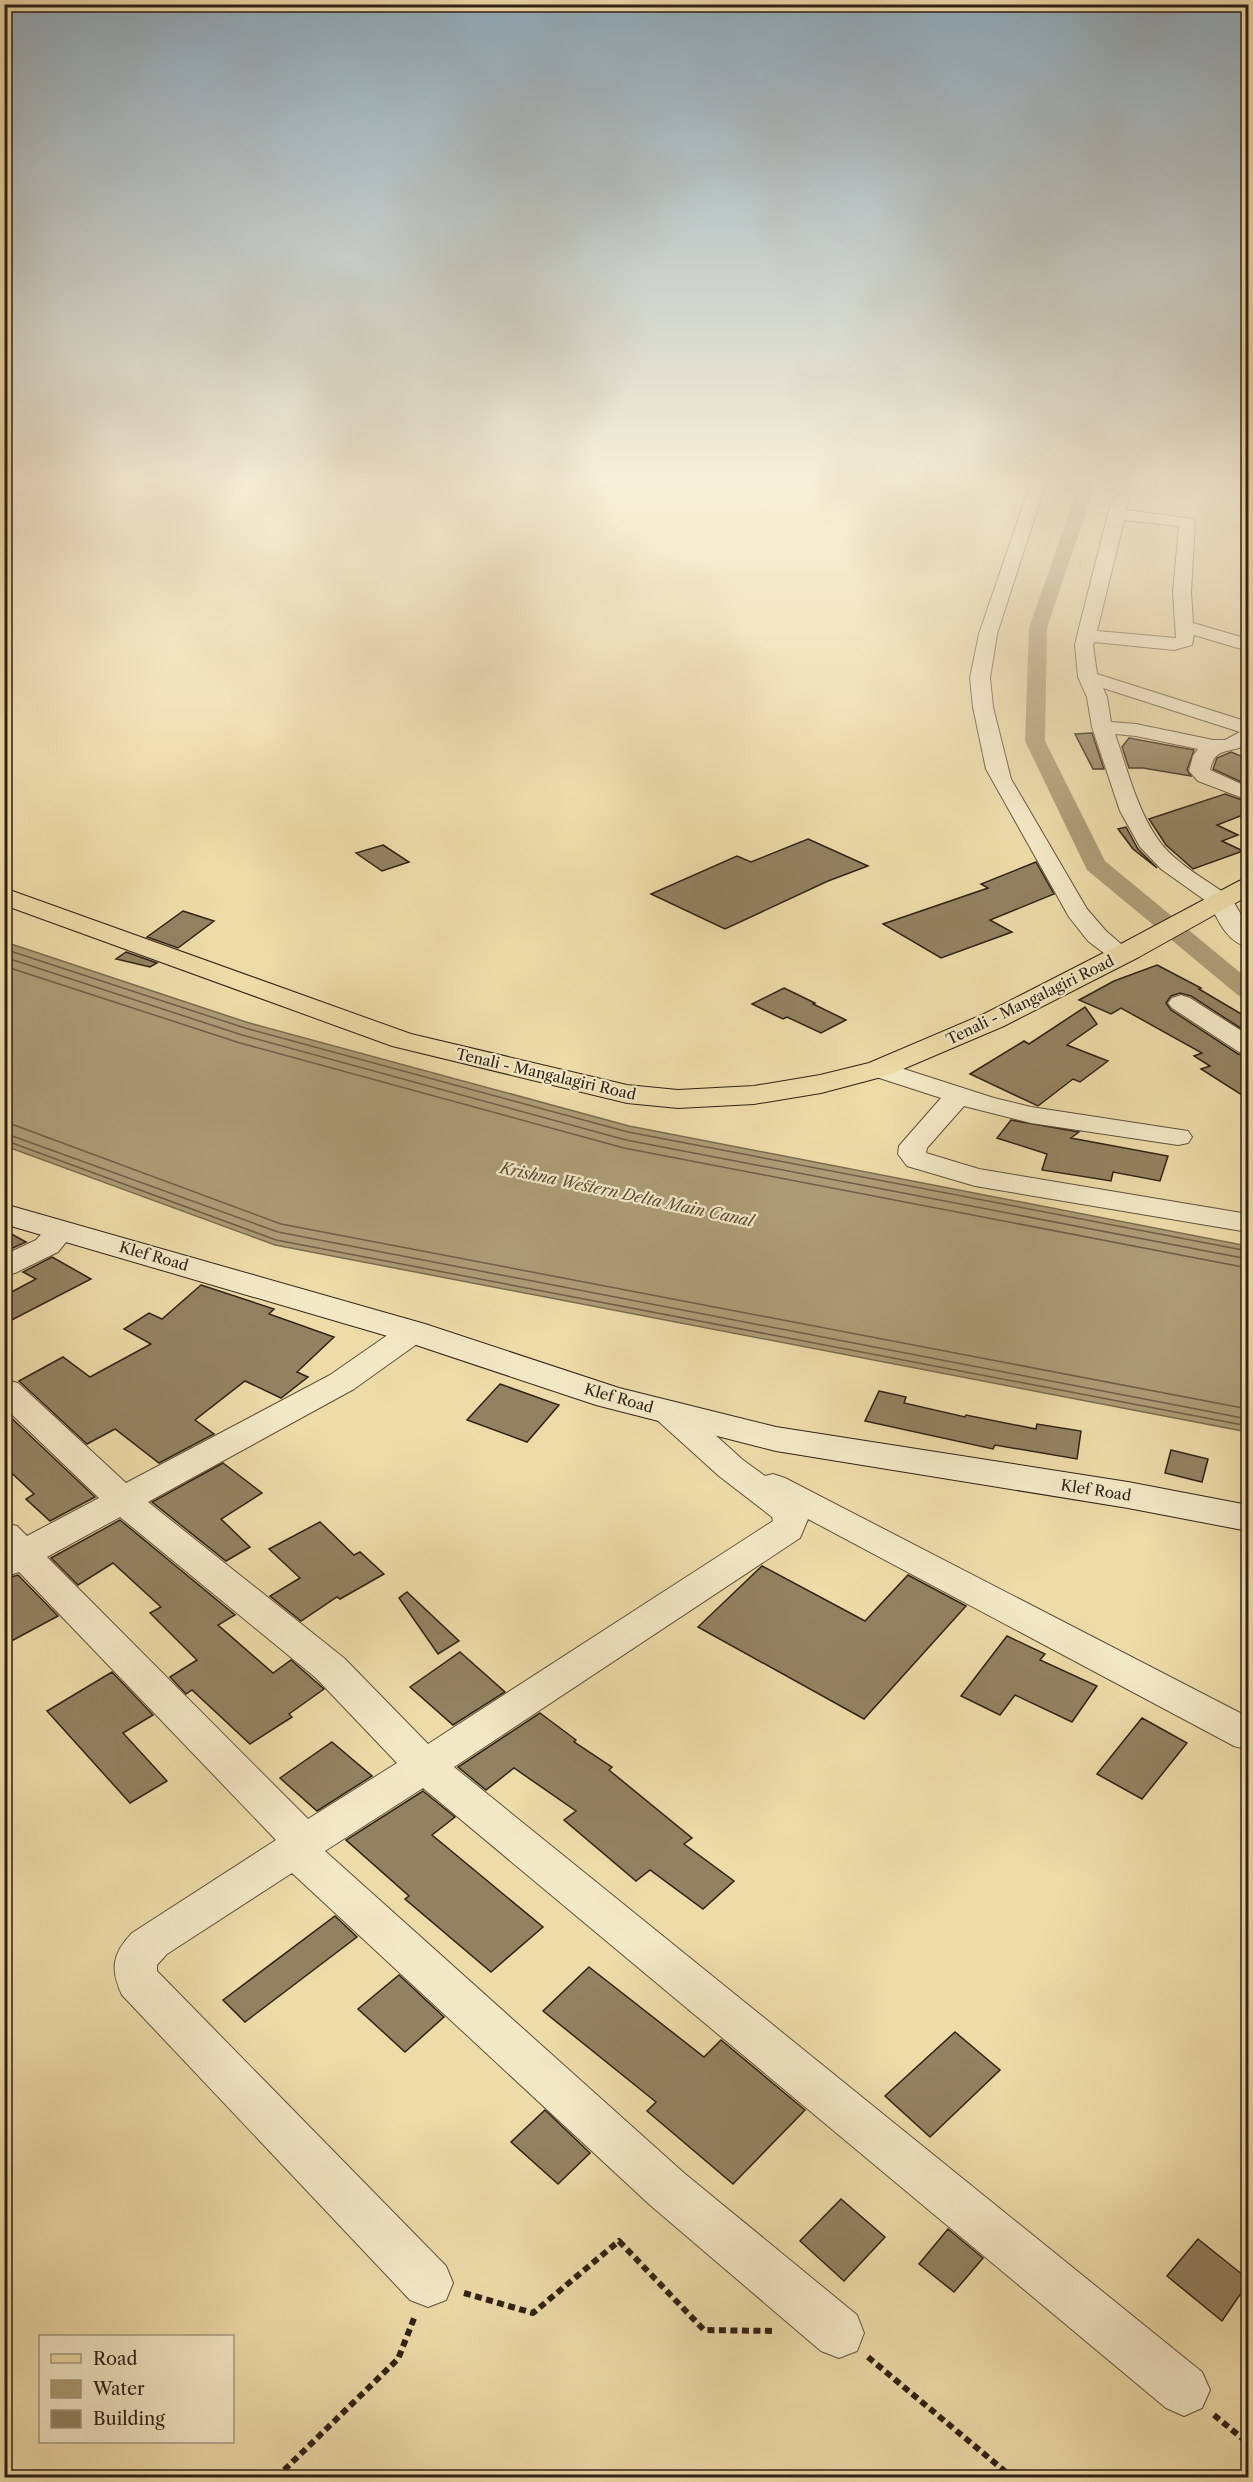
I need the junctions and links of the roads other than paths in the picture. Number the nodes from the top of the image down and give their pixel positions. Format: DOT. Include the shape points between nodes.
graph roads {
  1 [pos="1000,598"];
  2 [pos="1096,598"];
  3 [pos="1182,598"];
  4 [pos="1184,626"];
  5 [pos="1086,636"];
  6 [pos="1248,645"];
  7 [pos="1088,678"];
  8 [pos="1102,727"];
  9 [pos="1248,728"];
  10 [pos="1248,736"];
  11 [pos="1218,746"];
  12 [pos="1248,755"];
  13 [pos="1248,794"];
  14 [pos="1248,886"];
  15 [pos="4,896"];
  16 [pos="1210,908"];
  17 [pos="1248,939"];
  18 [pos="1126,953"];
  19 [pos="1181,1003"];
  20 [pos="1248,1046"];
  21 [pos="879,1069"];
  22 [pos="959,1095"];
  23 [pos="1178,1137"];
  24 [pos="4,1214"];
  25 [pos="1248,1223"];
  26 [pos="61,1230"];
  27 [pos="4,1267"];
  28 [pos="413,1332"];
  29 [pos="6,1390"];
  30 [pos="669,1412"];
  31 [pos="722,1460"];
  32 [pos="124,1501"];
  33 [pos="1248,1518"];
  34 [pos="11,1551"];
  35 [pos="1248,1735"];
  36 [pos="424,1766"];
  37 [pos="299,1846"];
  38 [pos="428,2283"];
  39 [pos="839,2332"];
  40 [pos="1184,2390"];
  1 -- 18 [label="street" via="980,678 1000,779 1077,912 1096,936"];
  2 -- 5 [label="street"];
  3 -- 4 [label="street"];
  4 -- 5 [label="street" via="1185,641 1179,644"];
  4 -- 6 [label="street"];
  5 -- 7 [label="street"];
  7 -- 8 [label="street" via="1098,697"];
  7 -- 9 [label="street"];
  8 -- 11 [label="street"];
  8 -- 16 [label="street" via="1131,811 1148,842"];
  10 -- 11 [label="street"];
  11 -- 12 [label="street"];
  11 -- 13 [label="street" via="1203,756 1199,771"];
  14 -- 16 [label="main road, Tenali - Mangalagiri Road"];
  15 -- 21 [label="main road, Tenali - Mangalagiri Road" via="402,1040 627,1094 678,1100 754,1095"];
  16 -- 17 [label="main road"];
  16 -- 18 [label="main road, Tenali - Mangalagiri Road"];
  18 -- 21 [label="main road, Tenali - Mangalagiri Road" via="994,1020"];
  19 -- 20 [label="street"];
  21 -- 22 [label="street"];
  22 -- 23 [label="street" via="1031,1114"];
  22 -- 25 [label="street" via="913,1146 912,1154 917,1160 975,1178"];
  24 -- 26 [label="main road, Klef Road"];
  26 -- 27 [label="street" via="47,1246"];
  26 -- 28 [label="main road, Klef Road"];
  28 -- 30 [label="main road, Klef Road" via="609,1397"];
  28 -- 32 [label="street" via="342,1382"];
  29 -- 32 [label="street"];
  30 -- 31 [label="street"];
  30 -- 33 [label="main road, Klef Road" via="776,1439 1128,1494"];
  31 -- 35 [label="street"];
  31 -- 36 [label="street" via="784,1508 791,1522 787,1529"];
  32 -- 34 [label="street"];
  32 -- 36 [label="street" via="330,1668"];
  34 -- 37 [label="street"];
  36 -- 37 [label="street"];
  36 -- 40 [label="street"];
  37 -- 38 [label="street" via="152,1941 137,1956 134,1971 138,1981"];
  37 -- 39 [label="street" via="667,2189"];
}
